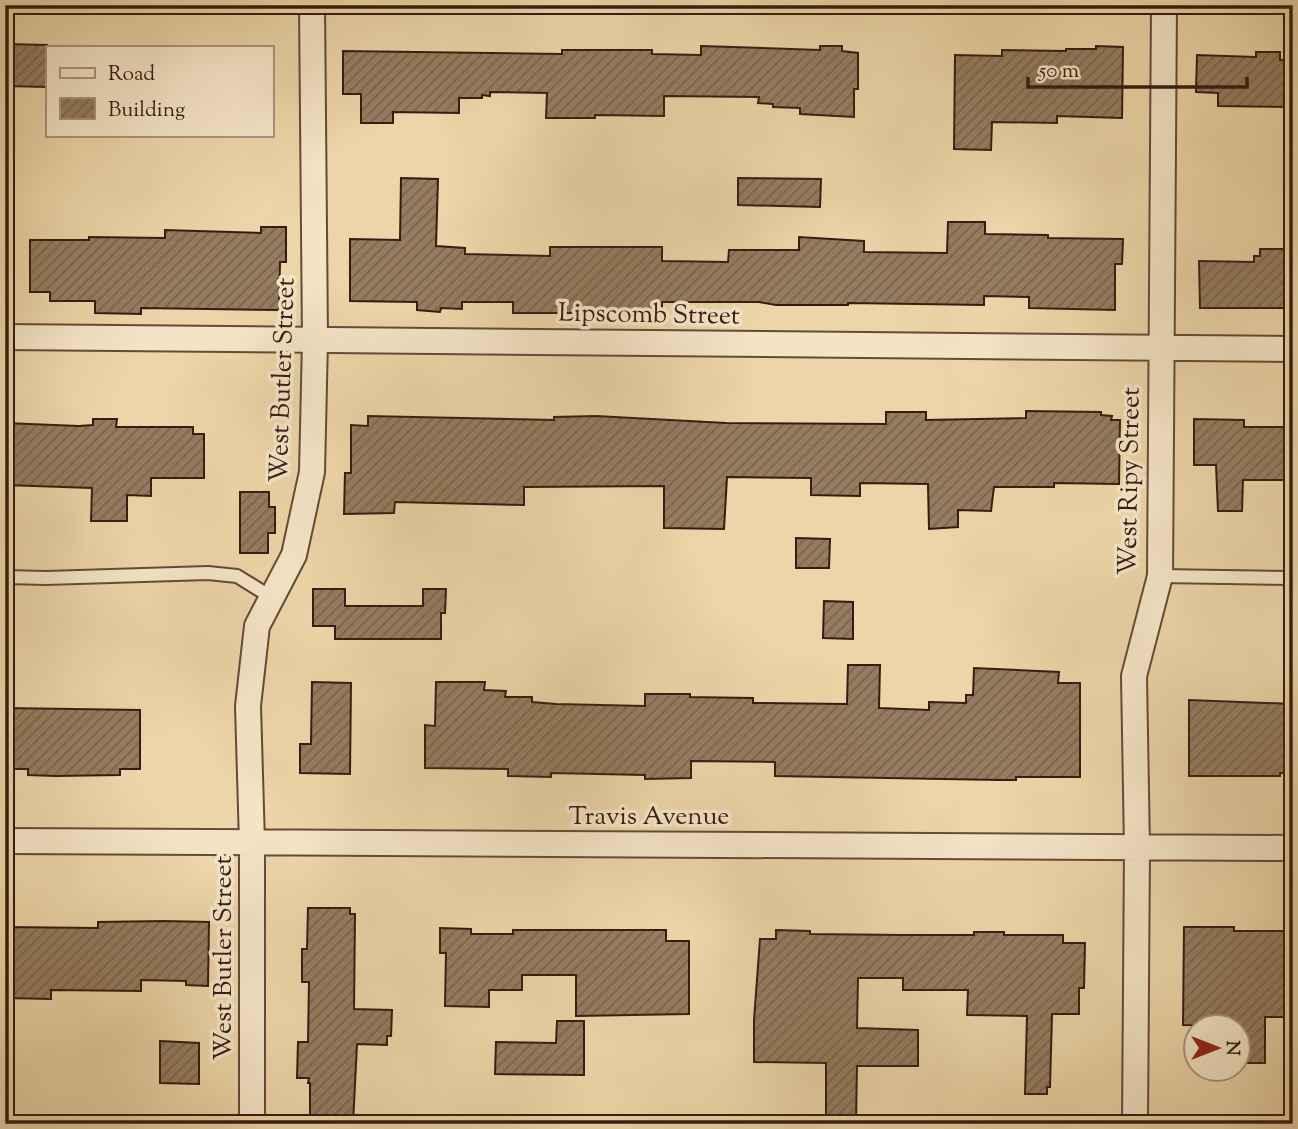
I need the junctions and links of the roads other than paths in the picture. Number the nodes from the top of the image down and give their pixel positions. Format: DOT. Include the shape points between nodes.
graph roads {
  1 [pos="312,5"];
  2 [pos="1164,5"];
  3 [pos="5,337"];
  4 [pos="316,340"];
  5 [pos="1160,347"];
  6 [pos="1293,349"];
  7 [pos="5,576"];
  8 [pos="1160,576"];
  9 [pos="1293,578"];
  10 [pos="271,597"];
  11 [pos="5,841"];
  12 [pos="252,843"];
  13 [pos="1137,848"];
  14 [pos="1293,848"];
  15 [pos="252,1124"];
  16 [pos="1135,1124"];
  1 -- 4 [label="street, West Butler Street"];
  2 -- 5 [label="street, West Ripy Street"];
  3 -- 4 [label="street, Lipscomb Street"];
  4 -- 5 [label="street, Lipscomb Street"];
  4 -- 10 [label="street, West Butler Street" via="312,472 294,555"];
  5 -- 6 [label="street, Lipscomb Street"];
  5 -- 8 [label="street, West Ripy Street"];
  7 -- 10 [label="lane" via="208,573 237,576"];
  8 -- 9 [label="lane"];
  8 -- 13 [label="street, West Ripy Street" via="1134,676"];
  10 -- 12 [label="street, West Butler Street" via="257,626 248,706"];
  11 -- 12 [label="street, Travis Avenue"];
  12 -- 13 [label="street, Travis Avenue"];
  12 -- 15 [label="street, West Butler Street"];
  13 -- 14 [label="street, Travis Avenue"];
  13 -- 16 [label="street, West Ripy Street"];
}
